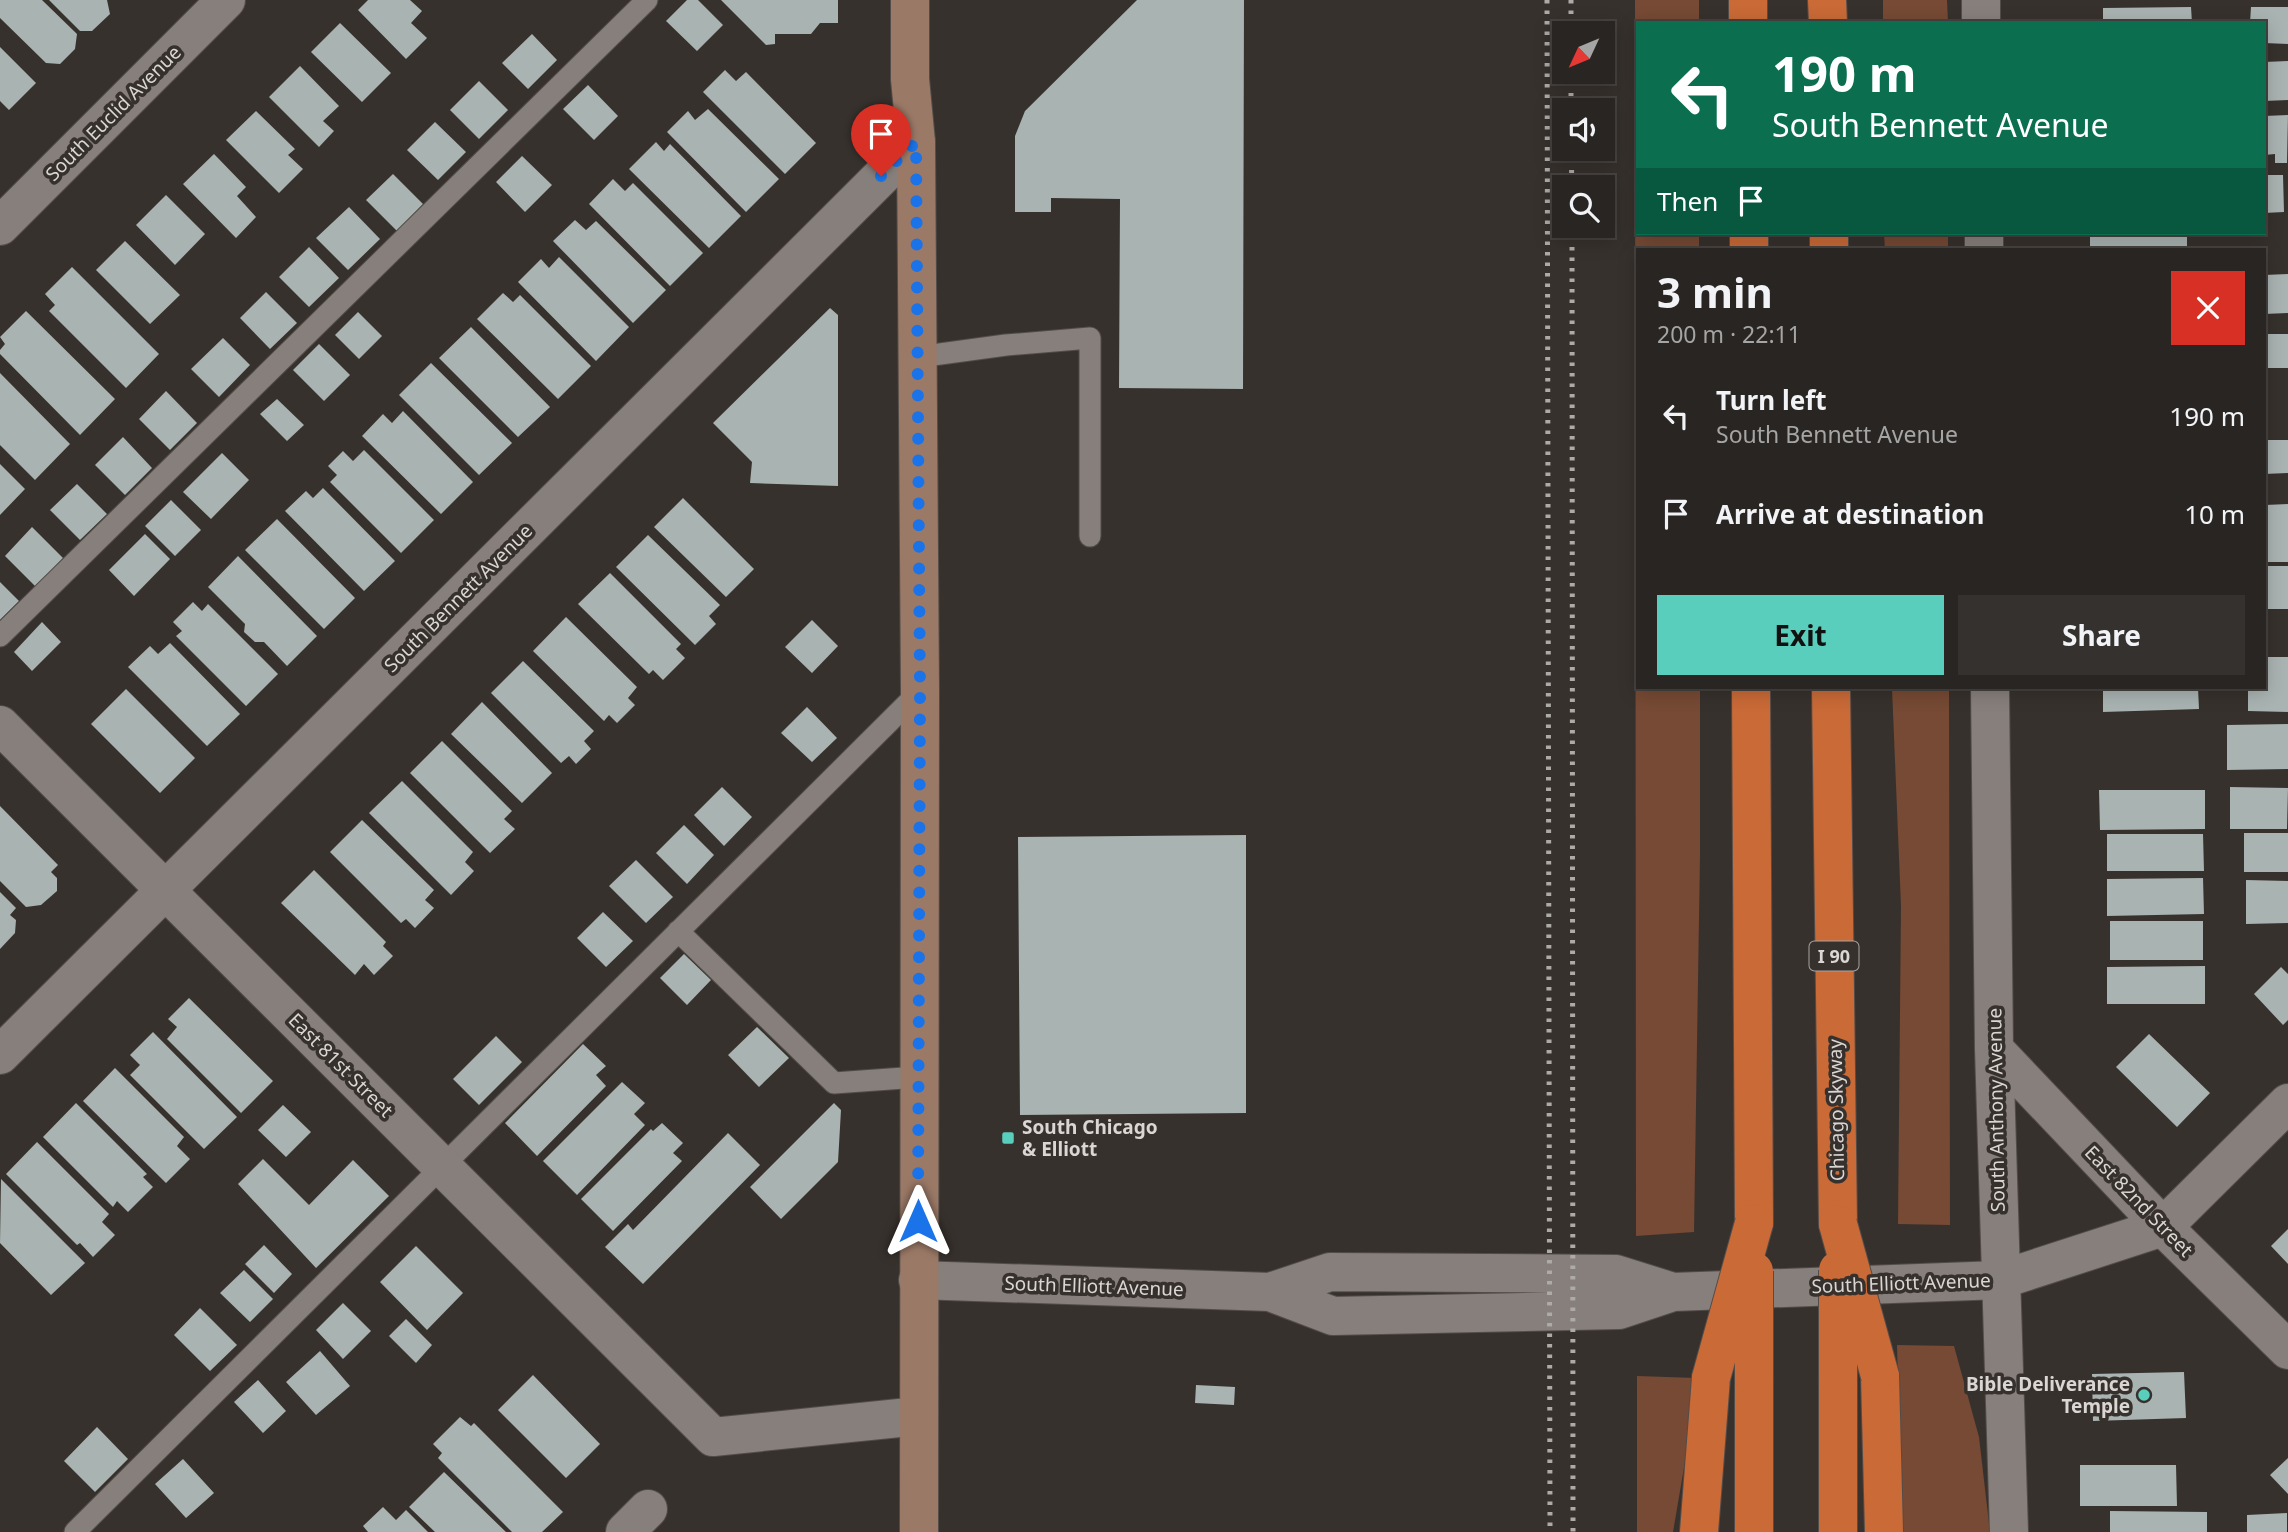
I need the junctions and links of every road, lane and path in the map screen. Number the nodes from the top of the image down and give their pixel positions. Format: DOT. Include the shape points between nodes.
graph roads {
  1 [pos="226,0"];
  2 [pos="647,0"];
  3 [pos="910,0"];
  4 [pos="1748,0"];
  5 [pos="1827,0"];
  6 [pos="1981,0"];
  7 [pos="1748,21"];
  8 [pos="1828,21"];
  9 [pos="1981,21"];
  10 [pos="916,142"];
  11 [pos="0,226"];
  12 [pos="918,357"];
  13 [pos="1090,536"];
  14 [pos="0,636"];
  15 [pos="1751,689"];
  16 [pos="1831,689"];
  17 [pos="1990,689"];
  18 [pos="920,691"];
  19 [pos="0,725"];
  20 [pos="166,890"];
  21 [pos="678,931"];
  22 [pos="1994,1049"];
  23 [pos="0,1055"];
  24 [pos="918,1077"];
  25 [pos="2288,1103"];
  26 [pos="442,1166"];
  27 [pos="1754,1223"];
  28 [pos="1838,1224"];
  29 [pos="2163,1227"];
  30 [pos="918,1280"];
  31 [pos="2000,1280"];
  32 [pos="2288,1350"];
  33 [pos="919,1416"];
  34 [pos="75,1532"];
  35 [pos="919,1532"];
  36 [pos="1699,1532"];
  37 [pos="1754,1532"];
  38 [pos="1838,1532"];
  39 [pos="1884,1532"];
  40 [pos="2009,1532"];
  1 -- 11 [label="street, South Euclid Avenue"];
  2 -- 14 [label="lane"];
  3 -- 10 [label="main road"];
  4 -- 7 [label="highway"];
  5 -- 8 [label="highway"];
  6 -- 9 [label="street"];
  10 -- 12 [label="main road"];
  10 -- 20 [label="street, South Bennett Avenue"];
  12 -- 13 [label="lane" via="1090,338"];
  12 -- 18 [label="main road"];
  15 -- 27 [label="highway"];
  16 -- 28 [label="highway, Chicago Skyway / I 90"];
  17 -- 22 [label="street, South Anthony Avenue"];
  18 -- 21 [label="lane"];
  18 -- 24 [label="main road"];
  19 -- 20 [label="street, East 81st Street"];
  20 -- 23 [label="street, South Bennett Avenue"];
  20 -- 26 [label="street, East 81st Street"];
  21 -- 24 [label="lane" via="834,1083"];
  21 -- 26 [label="lane"];
  22 -- 29 [label="street, East 82nd Street"];
  22 -- 31 [label="street, South Anthony Avenue"];
  24 -- 30 [label="main road"];
  25 -- 29 [label="street"];
  26 -- 33 [label="street, East 81st Street" via="713,1437"];
  26 -- 34 [label="lane"];
  27 -- 36 [label="highway, bridge" via="1711,1378"];
  27 -- 37 [label="highway, bridge"];
  28 -- 38 [label="highway, Chicago Skyway / I 90, bridge"];
  28 -- 39 [label="highway, bridge" via="1880,1376"];
  29 -- 31 [label="street, South Elliott Avenue"];
  29 -- 32 [label="street, East 82nd Street"];
  30 -- 31 [label="street, South Elliott Avenue" via="1270,1292 1330,1272 1616,1274 1673,1292"];
  30 -- 33 [label="main road"];
  31 -- 40 [label="street, South Anthony Avenue"];
  33 -- 35 [label="main road"];
}
